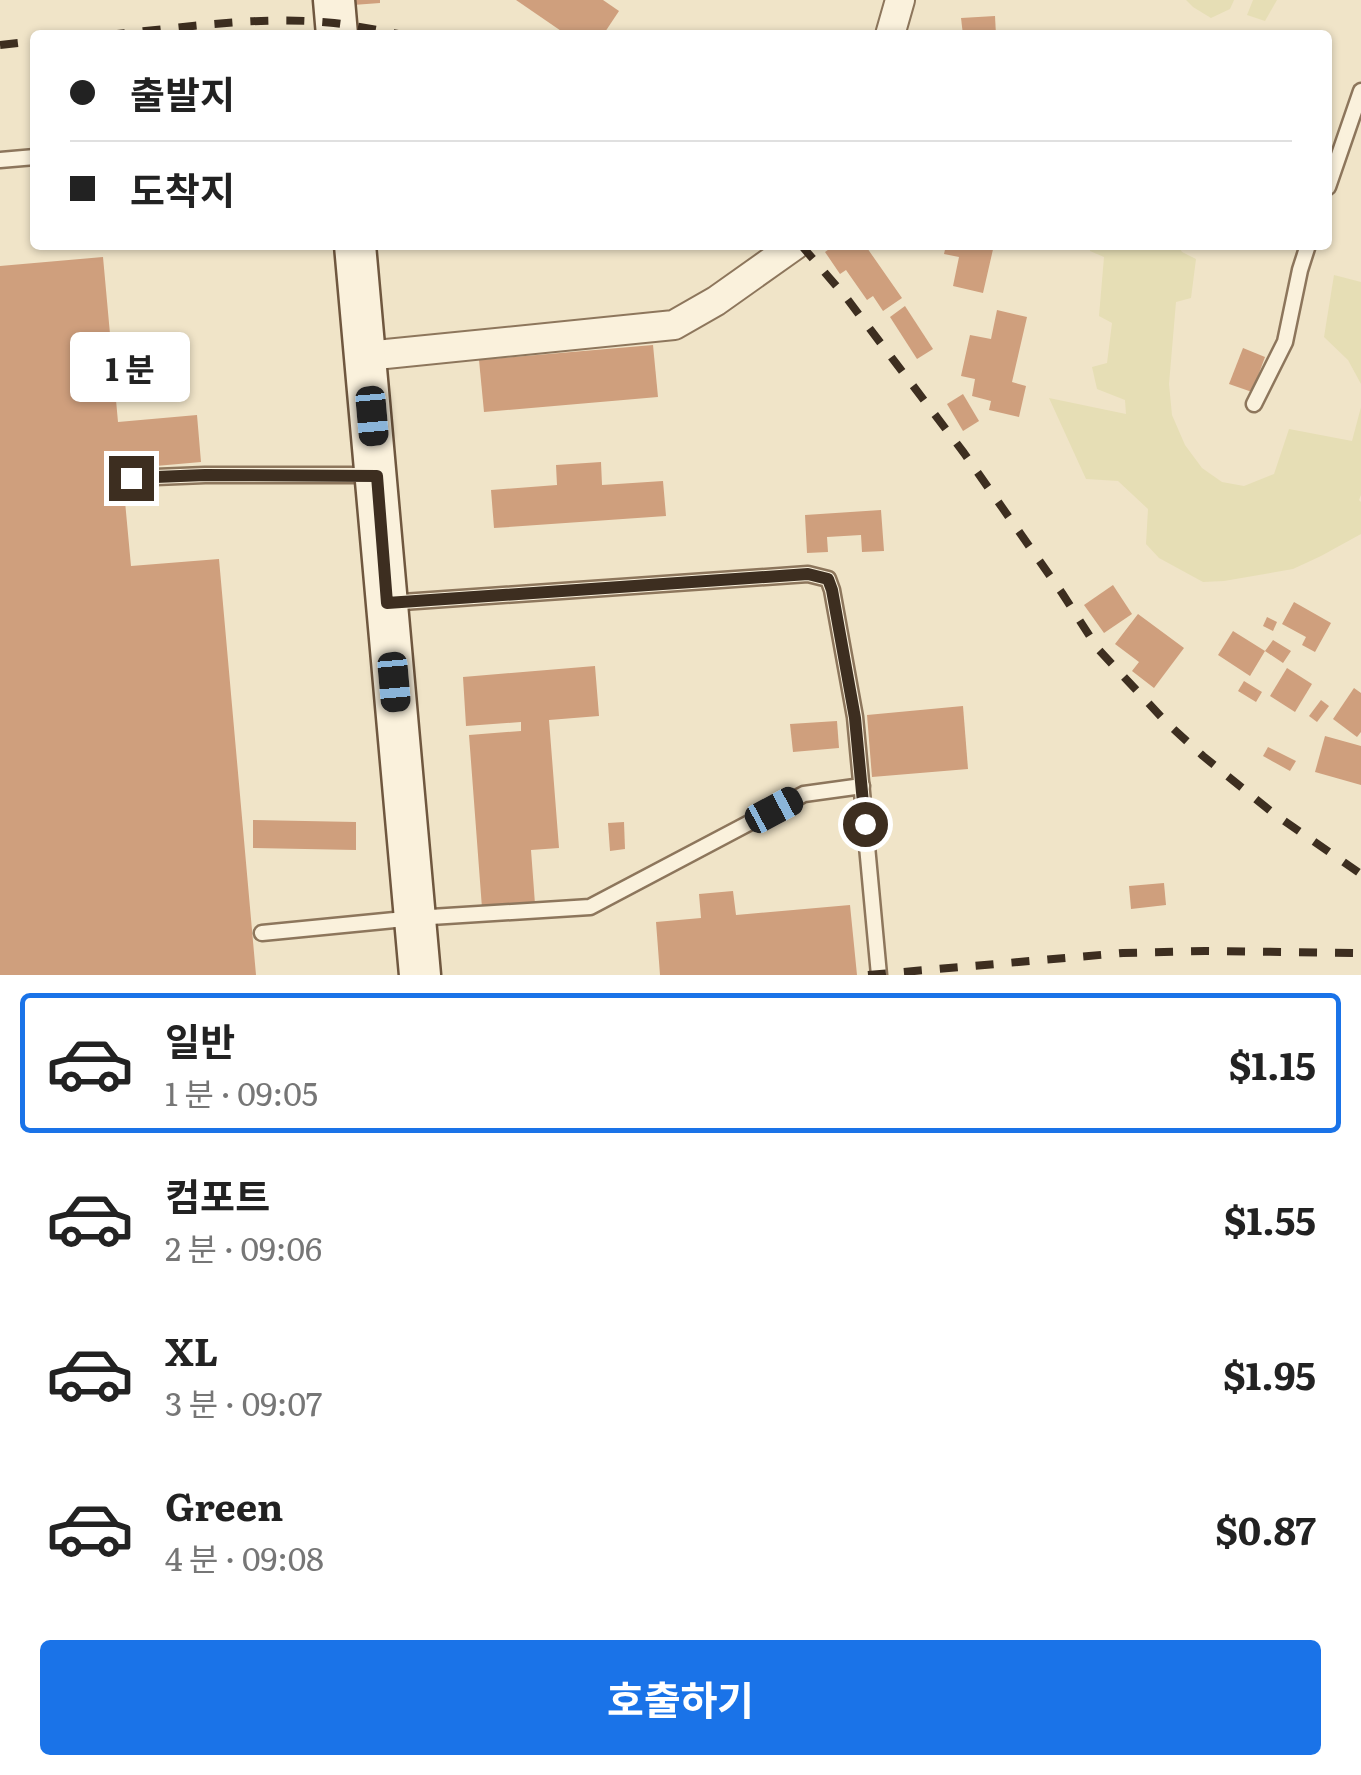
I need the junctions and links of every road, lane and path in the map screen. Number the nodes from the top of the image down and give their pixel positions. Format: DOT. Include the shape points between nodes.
graph roads {
  1 [pos="334,0"];
  2 [pos="900,0"];
  3 [pos="337,30"];
  4 [pos="891,30"];
  5 [pos="1361,91"];
  6 [pos="30,157"];
  7 [pos="0,160"];
  8 [pos="1332,175"];
  9 [pos="356,250"];
  10 [pos="788,250"];
  11 [pos="1306,250"];
  12 [pos="366,356"];
  13 [pos="1254,404"];
  14 [pos="377,476"];
  15 [pos="131,478"];
  16 [pos="387,603"];
  17 [pos="862,786"];
  18 [pos="415,918"];
  19 [pos="262,933"];
  20 [pos="420,975"];
  21 [pos="880,975"];
  1 -- 3 [label="street"];
  2 -- 4 [label="street"];
  5 -- 8 [label="lane"];
  6 -- 7 [label="lane"];
  9 -- 12 [label="street"];
  10 -- 12 [label="street" via="674,326"];
  11 -- 13 [label="lane" via="1284,342"];
  12 -- 14 [label="street"];
  14 -- 15 [label="lane"];
  14 -- 16 [label="street"];
  16 -- 17 [label="lane" via="808,574 828,579"];
  16 -- 18 [label="street"];
  17 -- 18 [label="lane" via="804,794 590,907"];
  17 -- 21 [label="lane"];
  18 -- 19 [label="lane"];
  18 -- 20 [label="street"];
}
